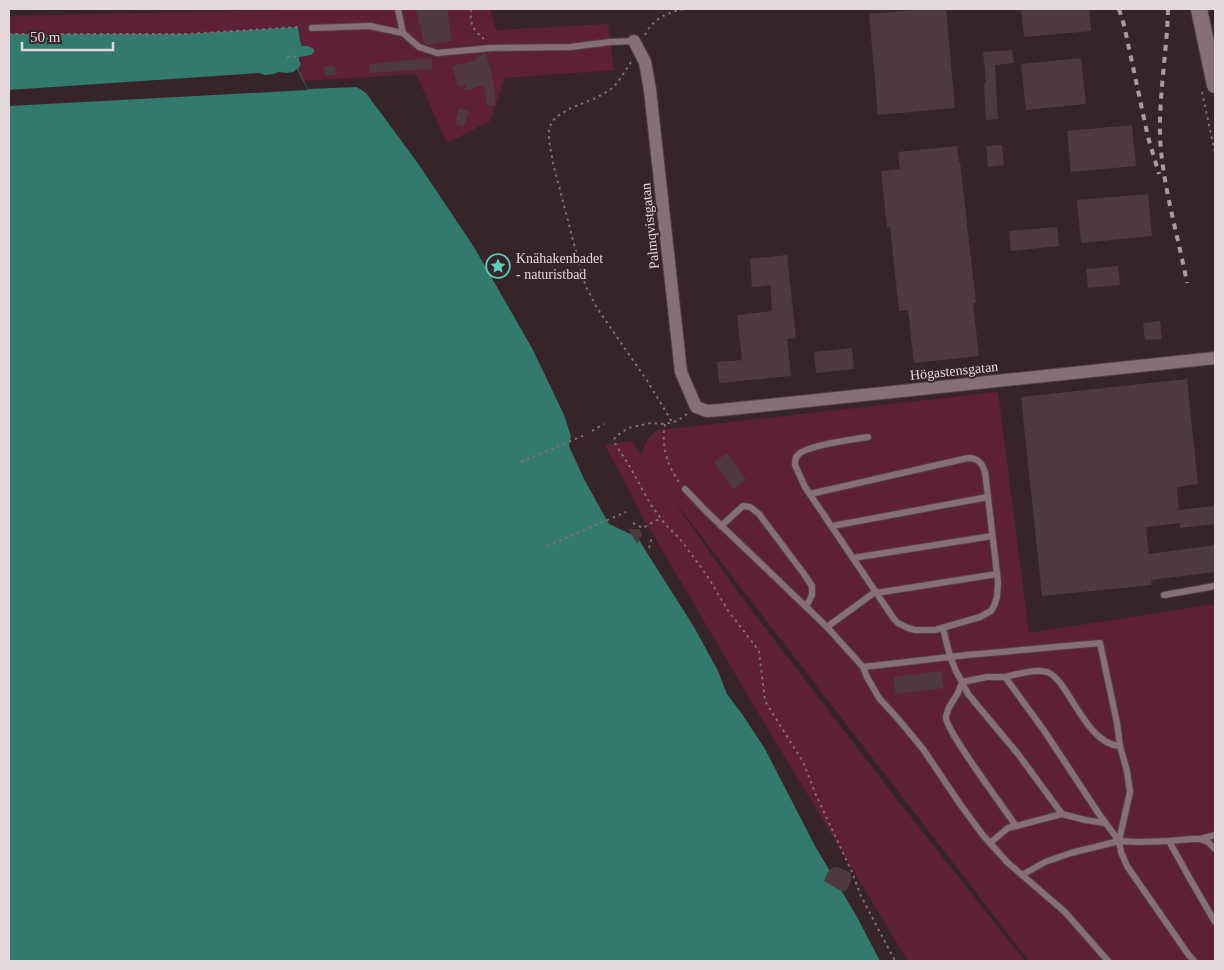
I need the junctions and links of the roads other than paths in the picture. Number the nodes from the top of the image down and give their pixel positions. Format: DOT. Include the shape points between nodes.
graph roads {
  1 [pos="398,9"];
  2 [pos="1199,9"];
  3 [pos="312,28"];
  4 [pos="403,34"];
  5 [pos="636,45"];
  6 [pos="1214,74"];
  7 [pos="1215,358"];
  8 [pos="696,407"];
  9 [pos="868,437"];
  10 [pos="685,489"];
  11 [pos="810,494"];
  12 [pos="988,497"];
  13 [pos="722,526"];
  14 [pos="832,526"];
  15 [pos="992,536"];
  16 [pos="853,558"];
  17 [pos="997,574"];
  18 [pos="1215,586"];
  19 [pos="876,593"];
  20 [pos="1164,595"];
  21 [pos="806,607"];
  22 [pos="827,627"];
  23 [pos="943,628"];
  24 [pos="950,657"];
  25 [pos="863,667"];
  26 [pos="1005,677"];
  27 [pos="962,682"];
  28 [pos="1120,746"];
  29 [pos="1062,814"];
  30 [pos="1105,823"];
  31 [pos="1016,826"];
  32 [pos="1215,835"];
  33 [pos="1200,839"];
  34 [pos="1119,841"];
  35 [pos="1169,841"];
  36 [pos="990,843"];
  37 [pos="1215,849"];
  38 [pos="1022,875"];
  39 [pos="1215,922"];
  40 [pos="1108,961"];
  41 [pos="1194,961"];
  1 -- 4 [label="lane"];
  2 -- 6 [label="street"];
  3 -- 4 [label="lane" via="370,26"];
  4 -- 5 [label="lane" via="418,47 437,53 610,42"];
  5 -- 8 [label="street, Palmqvistgatan" via="645,62 650,90 681,372"];
  7 -- 8 [label="street, Högastensgatan" via="722,410 707,411"];
  9 -- 11 [label="lane" via="816,447 797,455 795,465"];
  10 -- 13 [label="lane"];
  11 -- 12 [label="lane" via="971,458 979,460 983,466"];
  11 -- 14 [label="lane"];
  12 -- 14 [label="lane"];
  12 -- 15 [label="lane"];
  13 -- 21 [label="lane"];
  13 -- 21 [label="lane" via="743,506 760,514 812,586"];
  14 -- 16 [label="lane"];
  15 -- 16 [label="lane"];
  15 -- 17 [label="lane"];
  16 -- 19 [label="lane"];
  17 -- 19 [label="lane"];
  17 -- 23 [label="lane" via="997,597 991,611"];
  18 -- 20 [label="lane"];
  19 -- 22 [label="lane"];
  19 -- 23 [label="lane" via="903,626 915,630"];
  21 -- 22 [label="lane"];
  22 -- 25 [label="lane"];
  23 -- 24 [label="lane"];
  24 -- 25 [label="lane"];
  24 -- 27 [label="lane"];
  24 -- 28 [label="lane" via="1100,643"];
  25 -- 36 [label="lane" via="879,698 923,749"];
  26 -- 27 [label="lane"];
  26 -- 28 [label="lane" via="1049,672 1094,733 1105,742"];
  26 -- 30 [label="lane"];
  27 -- 29 [label="lane"];
  27 -- 31 [label="lane" via="948,710 948,727"];
  28 -- 34 [label="lane" via="1130,792"];
  29 -- 30 [label="lane"];
  29 -- 31 [label="lane"];
  30 -- 34 [label="lane"];
  31 -- 36 [label="lane" via="1008,828"];
  32 -- 33 [label="lane"];
  33 -- 35 [label="lane"];
  33 -- 37 [label="lane"];
  34 -- 35 [label="lane"];
  34 -- 38 [label="lane" via="1053,859"];
  34 -- 41 [label="lane" via="1127,866"];
  35 -- 39 [label="lane"];
  36 -- 38 [label="lane"];
  38 -- 40 [label="lane" via="1065,912"];
}
